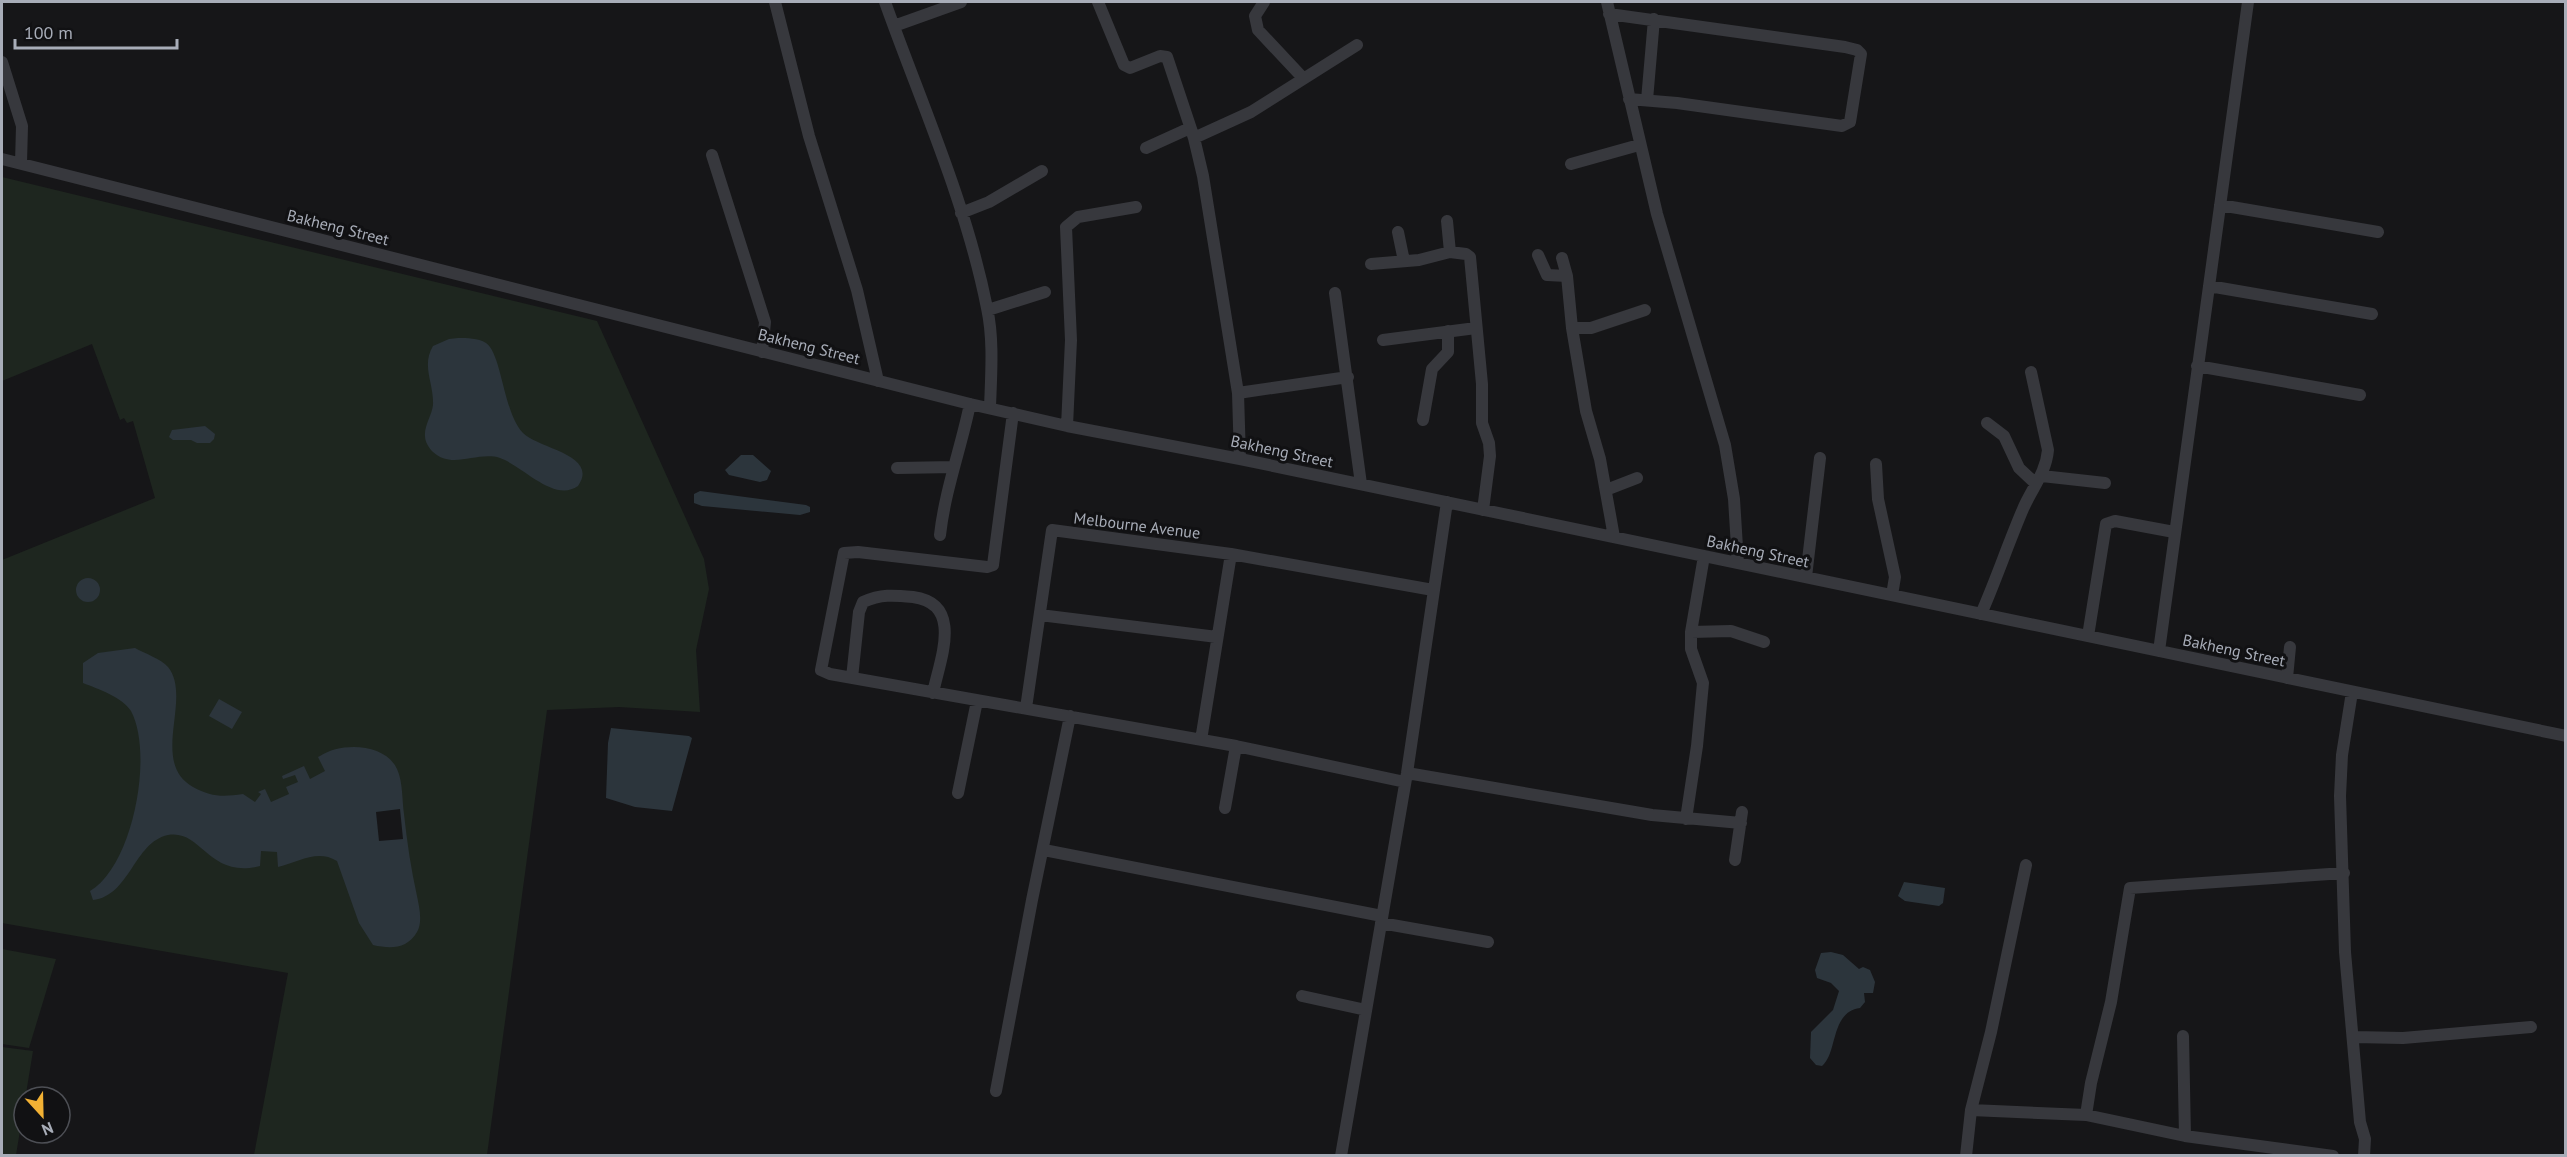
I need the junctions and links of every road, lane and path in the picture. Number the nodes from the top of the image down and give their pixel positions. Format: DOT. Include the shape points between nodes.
graph roads {
  1 [pos="775,2"];
  2 [pos="885,2"];
  3 [pos="961,2"];
  4 [pos="1098,2"];
  5 [pos="1264,2"];
  6 [pos="1606,2"];
  7 [pos="2248,2"];
  8 [pos="1609,14"];
  9 [pos="1654,19"];
  10 [pos="894,26"];
  11 [pos="1357,45"];
  12 [pos="2,62"];
  13 [pos="1303,78"];
  14 [pos="1629,99"];
  15 [pos="1647,100"];
  16 [pos="1192,133"];
  17 [pos="1639,145"];
  18 [pos="1146,148"];
  19 [pos="712,155"];
  20 [pos="2,159"];
  21 [pos="21,164"];
  22 [pos="1571,164"];
  23 [pos="1042,171"];
  24 [pos="2220,205"];
  25 [pos="1136,207"];
  26 [pos="962,213"];
  27 [pos="1447,221"];
  28 [pos="1398,232"];
  29 [pos="2378,232"];
  30 [pos="1450,252"];
  31 [pos="1538,255"];
  32 [pos="1562,258"];
  33 [pos="1404,261"];
  34 [pos="1371,264"];
  35 [pos="1567,276"];
  36 [pos="2209,286"];
  37 [pos="1046,292"];
  38 [pos="1335,293"];
  39 [pos="988,310"];
  40 [pos="1645,310"];
  41 [pos="2372,314"];
  42 [pos="1476,328"];
  43 [pos="1572,328"];
  44 [pos="1448,331"];
  45 [pos="1383,340"];
  46 [pos="762,352"];
  47 [pos="2198,366"];
  48 [pos="2031,372"];
  49 [pos="1348,377"];
  50 [pos="878,381"];
  51 [pos="1238,393"];
  52 [pos="2360,394"];
  53 [pos="970,404"];
  54 [pos="990,408"];
  55 [pos="1013,413"];
  56 [pos="1423,420"];
  57 [pos="1987,423"];
  58 [pos="1067,426"];
  59 [pos="1820,458"];
  60 [pos="1240,459"];
  61 [pos="1876,464"];
  62 [pos="954,467"];
  63 [pos="897,468"];
  64 [pos="1637,478"];
  65 [pos="2039,480"];
  66 [pos="2105,483"];
  67 [pos="1361,484"];
  68 [pos="1606,490"];
  69 [pos="1447,502"];
  70 [pos="1483,510"];
  71 [pos="2174,532"];
  72 [pos="940,535"];
  73 [pos="1614,537"];
  74 [pos="1231,554"];
  75 [pos="1704,556"];
  76 [pos="1738,563"];
  77 [pos="1806,578"];
  78 [pos="1433,591"];
  79 [pos="1892,595"];
  80 [pos="1982,614"];
  81 [pos="1040,615"];
  82 [pos="1691,632"];
  83 [pos="2088,636"];
  84 [pos="1217,637"];
  85 [pos="1764,642"];
  86 [pos="2290,647"];
  87 [pos="2159,651"];
  88 [pos="852,678"];
  89 [pos="2287,678"];
  90 [pos="2352,692"];
  91 [pos="933,693"];
  92 [pos="977,701"];
  93 [pos="1026,708"];
  94 [pos="1070,716"];
  95 [pos="2565,736"];
  96 [pos="1201,740"];
  97 [pos="1236,746"];
  98 [pos="1406,777"];
  99 [pos="958,794"];
  100 [pos="1225,808"];
  101 [pos="1686,819"];
  102 [pos="1044,850"];
  103 [pos="1735,860"];
  104 [pos="2026,865"];
  105 [pos="2344,873"];
  106 [pos="1382,919"];
  107 [pos="1488,942"];
  108 [pos="1302,996"];
  109 [pos="1366,1010"];
  110 [pos="2531,1027"];
  111 [pos="2183,1036"];
  112 [pos="2354,1037"];
  113 [pos="996,1091"];
  114 [pos="1971,1110"];
  115 [pos="2086,1115"];
  116 [pos="2185,1136"];
  117 [pos="2279,1153"];
  118 [pos="1341,1155"];
  119 [pos="1966,1155"];
  120 [pos="2333,1155"];
  121 [pos="2364,1155"];
  1 -- 50 [label="street" via="809,136 857,290"];
  2 -- 10 [label="street"];
  3 -- 10 [label="street"];
  4 -- 16 [label="street" via="1124,65 1131,68 1160,56 1167,57"];
  5 -- 13 [label="street" via="1255,16 1258,30"];
  6 -- 8 [label="street"];
  7 -- 24 [label="street"];
  8 -- 9 [label="street"];
  8 -- 14 [label="street"];
  9 -- 15 [label="street"];
  9 -- 15 [label="street" via="1845,47 1861,54 1850,122 1842,126"];
  10 -- 26 [label="street"];
  11 -- 13 [label="street"];
  12 -- 21 [label="street" via="22,126"];
  13 -- 16 [label="street" via="1251,112"];
  14 -- 15 [label="street"];
  14 -- 17 [label="street"];
  16 -- 18 [label="street"];
  16 -- 51 [label="street" via="1203,176"];
  17 -- 22 [label="street"];
  17 -- 76 [label="street" via="1725,445 1734,499"];
  19 -- 46 [label="street" via="765,322"];
  20 -- 21 [label="street, Bakheng Street"];
  21 -- 46 [label="street, Bakheng Street"];
  23 -- 26 [label="street"];
  24 -- 29 [label="street"];
  24 -- 36 [label="street"];
  25 -- 58 [label="street" via="1078,218 1066,227 1071,340"];
  26 -- 39 [label="street"];
  27 -- 30 [label="street"];
  28 -- 33 [label="street"];
  30 -- 33 [label="street"];
  30 -- 42 [label="street" via="1470,257"];
  31 -- 35 [label="street" via="1547,275"];
  32 -- 35 [label="street"];
  33 -- 34 [label="street"];
  35 -- 43 [label="street"];
  36 -- 41 [label="street"];
  36 -- 47 [label="street"];
  37 -- 39 [label="street"];
  38 -- 49 [label="street"];
  39 -- 54 [label="street"];
  40 -- 43 [label="street" via="1591,328"];
  42 -- 44 [label="street"];
  42 -- 70 [label="street" via="1482,423 1490,456"];
  43 -- 68 [label="street" via="1586,411"];
  44 -- 45 [label="street"];
  44 -- 56 [label="street" via="1448,352 1432,369"];
  46 -- 50 [label="street, Bakheng Street"];
  47 -- 52 [label="street"];
  47 -- 71 [label="street"];
  48 -- 65 [label="street" via="2048,450"];
  49 -- 51 [label="street"];
  49 -- 67 [label="street"];
  50 -- 53 [label="street, Bakheng Street"];
  51 -- 60 [label="street"];
  53 -- 54 [label="street, Bakheng Street"];
  53 -- 62 [label="street"];
  54 -- 55 [label="street, Bakheng Street"];
  55 -- 58 [label="street, Bakheng Street"];
  55 -- 88 [label="street" via="992,566 844,553 820,667 830,674"];
  57 -- 65 [label="street" via="2004,436 2019,468"];
  58 -- 60 [label="street, Bakheng Street"];
  59 -- 77 [label="street"];
  60 -- 67 [label="street, Bakheng Street"];
  61 -- 79 [label="street" via="1878,499 1895,577"];
  62 -- 63 [label="street"];
  62 -- 72 [label="street"];
  64 -- 68 [label="street"];
  65 -- 66 [label="street"];
  65 -- 80 [label="street" via="2021,513"];
  67 -- 69 [label="street, Bakheng Street"];
  68 -- 73 [label="street"];
  69 -- 70 [label="street, Bakheng Street"];
  69 -- 78 [label="street"];
  70 -- 73 [label="street, Bakheng Street"];
  71 -- 83 [label="street" via="2115,521 2106,524"];
  71 -- 87 [label="street"];
  73 -- 75 [label="street, Bakheng Street"];
  74 -- 78 [label="street, Melbourne Avenue"];
  74 -- 81 [label="street, Melbourne Avenue" via="1052,530"];
  74 -- 84 [label="street"];
  75 -- 76 [label="street, Bakheng Street"];
  75 -- 82 [label="street"];
  76 -- 77 [label="street, Bakheng Street"];
  77 -- 79 [label="street, Bakheng Street"];
  78 -- 98 [label="street"];
  79 -- 80 [label="street, Bakheng Street"];
  80 -- 83 [label="street, Bakheng Street"];
  81 -- 84 [label="street"];
  81 -- 93 [label="street, Melbourne Avenue"];
  82 -- 85 [label="street" via="1731,632"];
  82 -- 101 [label="street" via="1691,649 1703,683"];
  83 -- 87 [label="street, Bakheng Street"];
  84 -- 96 [label="street"];
  86 -- 89 [label="street"];
  87 -- 89 [label="street, Bakheng Street"];
  88 -- 91 [label="street"];
  88 -- 91 [label="street" via="863,602 884,594 918,598 939,609 945,623"];
  89 -- 90 [label="street, Bakheng Street"];
  90 -- 95 [label="street, Bakheng Street"];
  90 -- 105 [label="street" via="2340,775"];
  91 -- 92 [label="street"];
  92 -- 93 [label="street"];
  92 -- 99 [label="street"];
  93 -- 94 [label="street"];
  94 -- 96 [label="street"];
  94 -- 102 [label="street"];
  96 -- 97 [label="street"];
  97 -- 98 [label="street"];
  97 -- 100 [label="street"];
  98 -- 101 [label="street"];
  98 -- 106 [label="street"];
  101 -- 103 [label="street" via="1741,817"];
  102 -- 106 [label="street"];
  102 -- 113 [label="street"];
  104 -- 114 [label="street"];
  105 -- 112 [label="street" via="2345,952"];
  105 -- 115 [label="street" via="2130,888 2111,1002"];
  106 -- 107 [label="street"];
  106 -- 109 [label="street"];
  108 -- 109 [label="street"];
  109 -- 118 [label="street"];
  110 -- 112 [label="street" via="2403,1038"];
  111 -- 116 [label="street"];
  112 -- 121 [label="street"];
  114 -- 115 [label="street"];
  114 -- 119 [label="street"];
  115 -- 116 [label="street"];
  116 -- 117 [label="street"];
  117 -- 120 [label="street"];
}
